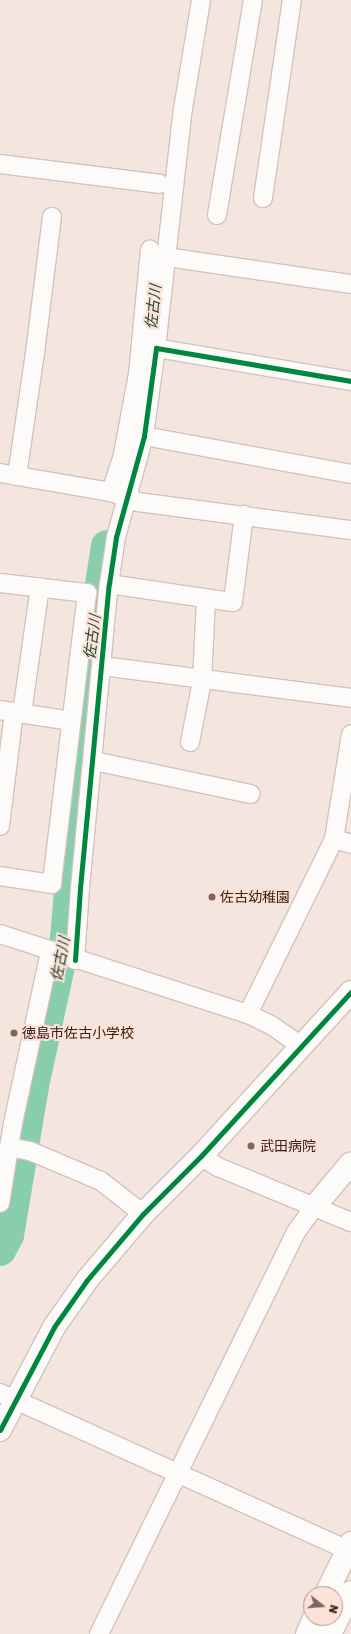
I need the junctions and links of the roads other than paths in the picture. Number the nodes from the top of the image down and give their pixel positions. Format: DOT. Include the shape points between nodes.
graph roads {
  1 [pos="201,0"];
  2 [pos="253,0"];
  3 [pos="292,0"];
  4 [pos="0,164"];
  5 [pos="160,184"];
  6 [pos="264,198"];
  7 [pos="217,215"];
  8 [pos="52,217"];
  9 [pos="158,253"];
  10 [pos="351,284"];
  11 [pos="156,348"];
  12 [pos="351,381"];
  13 [pos="144,436"];
  14 [pos="351,474"];
  15 [pos="5,475"];
  16 [pos="119,495"];
  17 [pos="244,515"];
  18 [pos="351,530"];
  19 [pos="0,583"];
  20 [pos="110,584"];
  21 [pos="40,587"];
  22 [pos="206,598"];
  23 [pos="102,666"];
  24 [pos="202,681"];
  25 [pos="351,698"];
  26 [pos="12,712"];
  27 [pos="71,721"];
  28 [pos="351,734"];
  29 [pos="190,742"];
  30 [pos="94,761"];
  31 [pos="251,794"];
  32 [pos="0,826"];
  33 [pos="343,841"];
  34 [pos="0,876"];
  35 [pos="68,886"];
  36 [pos="0,934"];
  37 [pos="62,956"];
  38 [pos="351,992"];
  39 [pos="248,1014"];
  40 [pos="301,1046"];
  41 [pos="19,1149"];
  42 [pos="201,1156"];
  43 [pos="351,1163"];
  44 [pos="0,1203"];
  45 [pos="314,1207"];
  46 [pos="143,1214"];
  47 [pos="351,1222"];
  48 [pos="7,1396"];
  49 [pos="0,1430"];
  50 [pos="176,1474"];
  51 [pos="349,1547"];
  52 [pos="330,1586"];
  53 [pos="351,1592"];
  54 [pos="100,1634"];
  55 [pos="330,1634"];
  1 -- 9 [label="street"];
  2 -- 7 [label="street"];
  3 -- 6 [label="street"];
  4 -- 5 [label="street"];
  8 -- 15 [label="street" via="35,353"];
  9 -- 10 [label="street"];
  9 -- 11 [label="street"];
  9 -- 16 [label="street" via="123,454"];
  11 -- 12 [label="street"];
  11 -- 13 [label="street"];
  13 -- 14 [label="street"];
  13 -- 16 [label="street"];
  15 -- 16 [label="street"];
  16 -- 17 [label="street" via="138,502"];
  16 -- 20 [label="street"];
  17 -- 18 [label="street"];
  17 -- 22 [label="street" via="232,602"];
  19 -- 21 [label="street"];
  20 -- 22 [label="street"];
  20 -- 23 [label="street"];
  21 -- 26 [label="street"];
  21 -- 27 [label="street" via="87,593"];
  22 -- 24 [label="street"];
  23 -- 24 [label="street"];
  23 -- 30 [label="street"];
  24 -- 25 [label="street"];
  24 -- 29 [label="street"];
  26 -- 27 [label="street"];
  26 -- 32 [label="street"];
  27 -- 35 [label="street"];
  28 -- 33 [label="street"];
  30 -- 31 [label="street"];
  30 -- 35 [label="street"];
  33 -- 39 [label="street"];
  34 -- 35 [label="street"];
  35 -- 37 [label="street"];
  36 -- 37 [label="street"];
  37 -- 39 [label="street"];
  37 -- 41 [label="street"];
  38 -- 40 [label="main road"];
  39 -- 40 [label="street" via="271,1025"];
  40 -- 42 [label="main road"];
  41 -- 44 [label="street"];
  41 -- 46 [label="street" via="101,1181"];
  42 -- 45 [label="street" via="218,1167"];
  42 -- 46 [label="main road"];
  43 -- 45 [label="main road"];
  45 -- 47 [label="street"];
  45 -- 50 [label="street" via="296,1232"];
  46 -- 48 [label="main road" via="87,1280"];
  48 -- 49 [label="main road"];
  48 -- 50 [label="street"];
  50 -- 51 [label="street"];
  50 -- 54 [label="street"];
  51 -- 52 [label="main road"];
  53 -- 55 [label="main road"];
}
